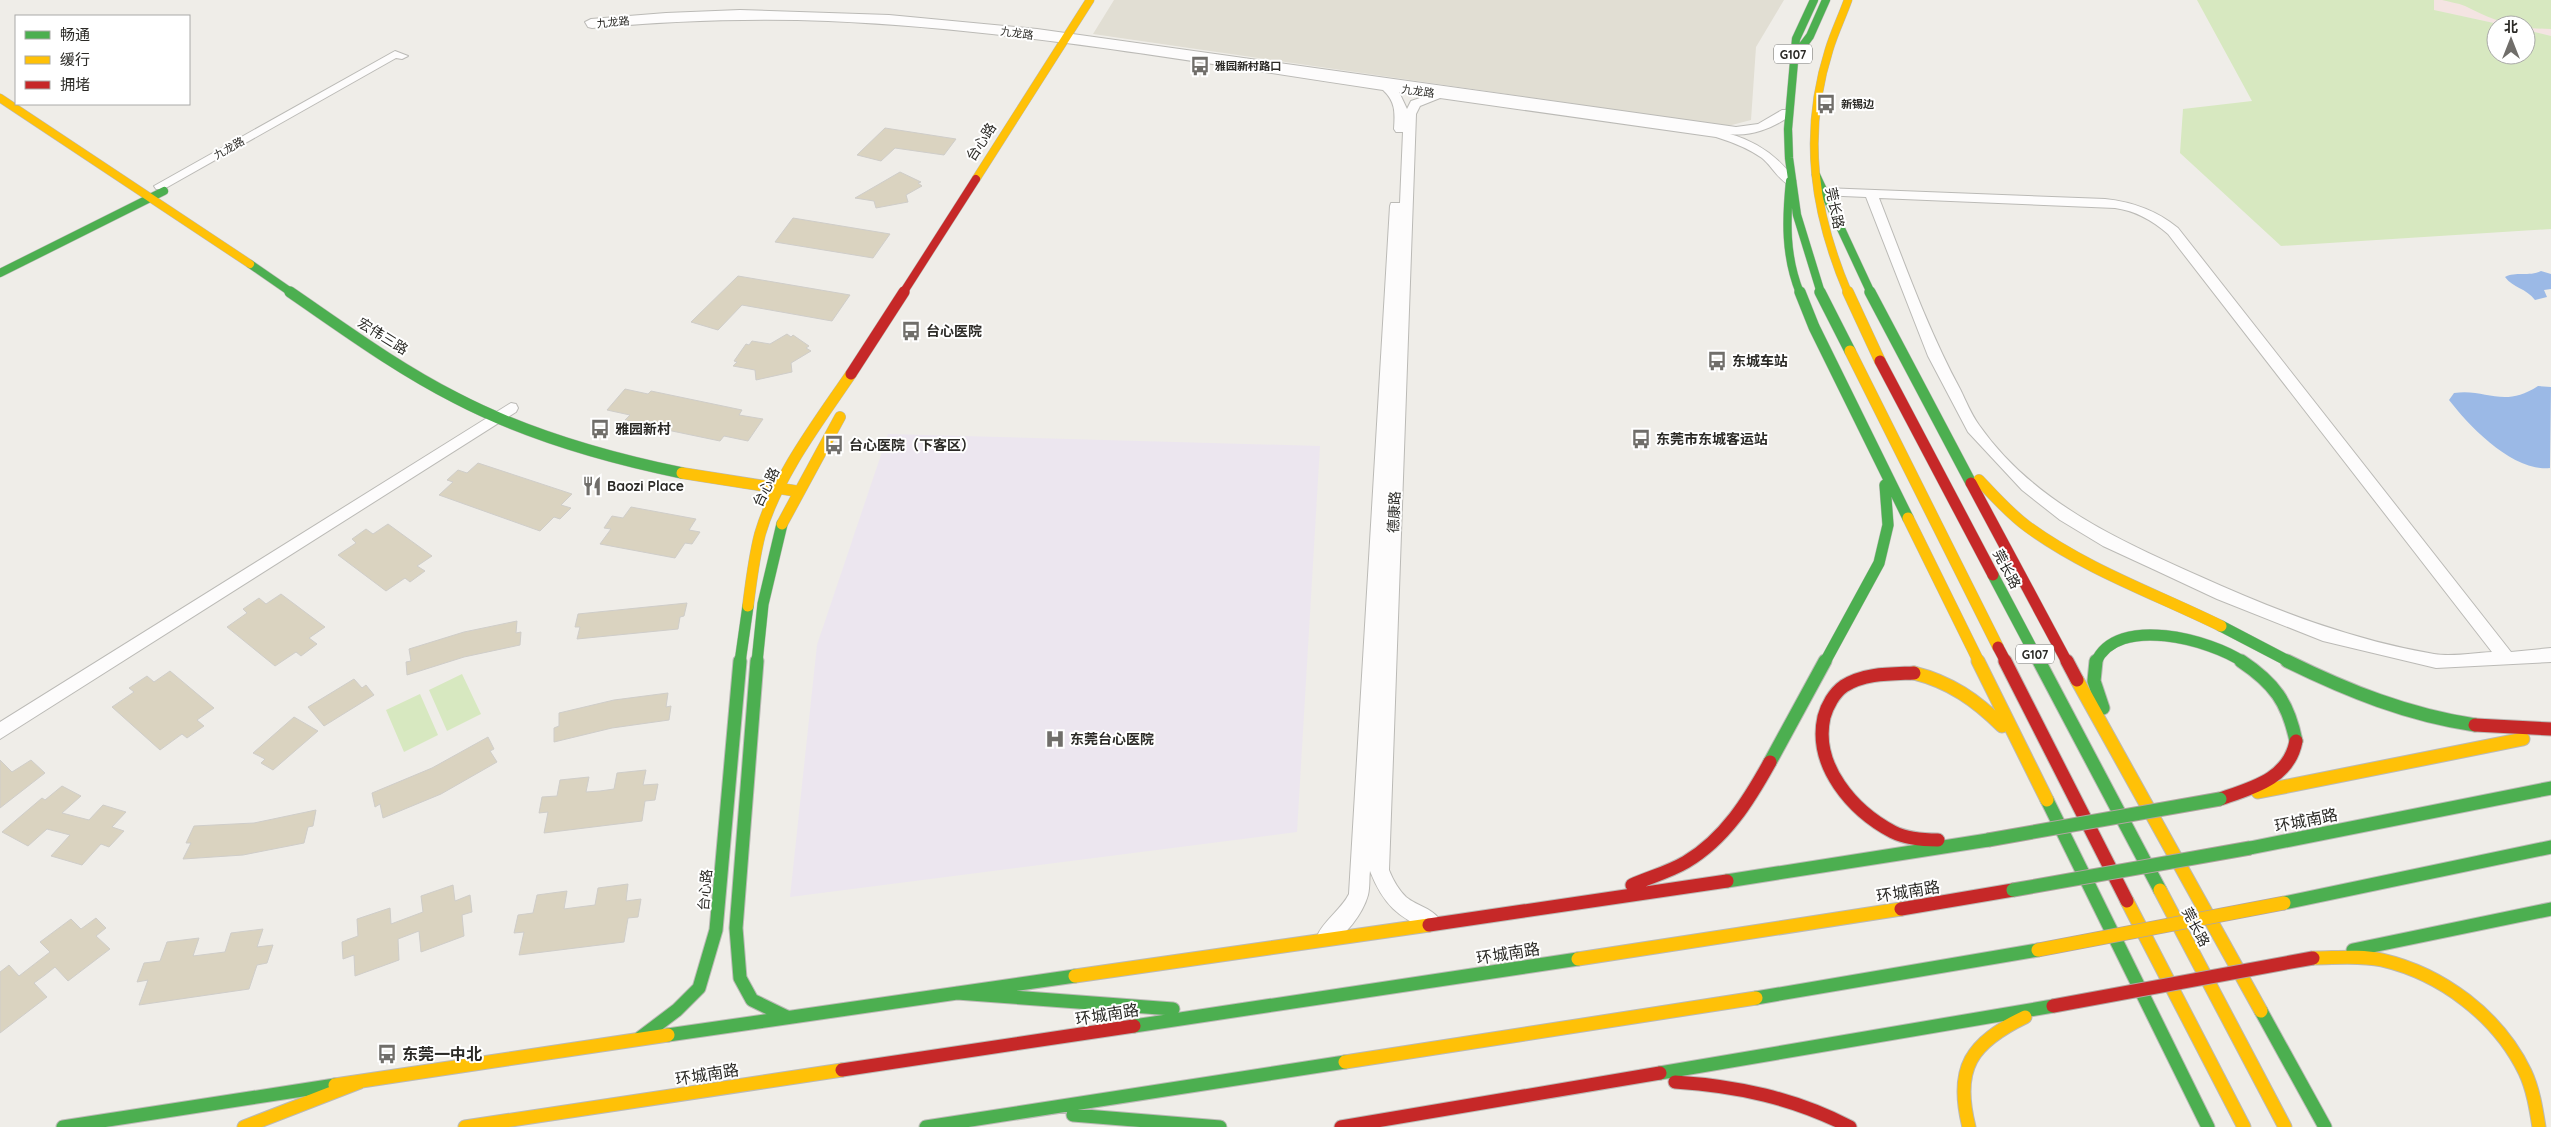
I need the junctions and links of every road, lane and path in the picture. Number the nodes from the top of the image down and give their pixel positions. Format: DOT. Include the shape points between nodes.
graph roads {
  1 [pos="1090,0"];
  2 [pos="1102,0"];
  3 [pos="1814,0"];
  4 [pos="1826,0"];
  5 [pos="1848,0"];
  6 [pos="1072,38"];
  7 [pos="399,55"];
  8 [pos="1792,60"];
  9 [pos="1387,87"];
  10 [pos="1440,94"];
  11 [pos="0,98"];
  12 [pos="1786,112"];
  13 [pos="1813,170"];
  14 [pos="148,178"];
  15 [pos="1790,182"];
  16 [pos="166,190"];
  17 [pos="1824,192"];
  18 [pos="1870,194"];
  19 [pos="149,196"];
  20 [pos="0,265"];
  21 [pos="931,272"];
  22 [pos="0,273"];
  23 [pos="496,409"];
  24 [pos="516,410"];
  25 [pos="844,411"];
  26 [pos="1954,450"];
  27 [pos="1879,457"];
  28 [pos="771,474"];
  29 [pos="788,475"];
  30 [pos="805,477"];
  31 [pos="781,490"];
  32 [pos="798,492"];
  33 [pos="2551,655"];
  34 [pos="2507,659"];
  35 [pos="0,730"];
  36 [pos="2551,730"];
  37 [pos="2551,734"];
  38 [pos="2125,768"];
  39 [pos="2036,778"];
  40 [pos="2551,788"];
  41 [pos="2220,799"];
  42 [pos="1988,840"];
  43 [pos="2551,847"];
  44 [pos="1577,903"];
  45 [pos="2551,909"];
  46 [pos="1433,923"];
  47 [pos="1323,939"];
  48 [pos="2313,958"];
  49 [pos="957,993"];
  50 [pos="2053,1006"];
  51 [pos="1225,1013"];
  52 [pos="787,1017"];
  53 [pos="639,1039"];
  54 [pos="2295,1074"];
  55 [pos="1622,1080"];
  56 [pos="360,1082"];
  57 [pos="2189,1087"];
  58 [pos="1030,1111"];
  59 [pos="63,1127"];
  60 [pos="244,1127"];
  61 [pos="465,1127"];
  62 [pos="926,1127"];
  63 [pos="1220,1127"];
  64 [pos="1341,1127"];
  65 [pos="1850,1127"];
  66 [pos="1969,1127"];
  67 [pos="2202,1127"];
  68 [pos="2208,1127"];
  69 [pos="2244,1127"];
  70 [pos="2285,1127"];
  71 [pos="2325,1127"];
  72 [pos="2335,1127"];
  73 [pos="2539,1127"];
  1 -- 6 [label="main road, 台心路"];
  2 -- 6 [label="main road, 台心路"];
  3 -- 8 [label="main road, G107" via="1798,34"];
  4 -- 8 [label="main road" via="1810,36"];
  5 -- 13 [label="main road, 莞长路 / G107" via="1836,24 1820,77 1814,119"];
  6 -- 6 [label="street, 九龙路" via="930,19 824,12 710,11 591,22 592,25 709,15 864,18"];
  6 -- 9 [label="street, 九龙路"];
  6 -- 12 [label="street, 九龙路" via="1736,130 1759,129"];
  6 -- 21 [label="main road, 台心路"];
  6 -- 29 [label="main road, 台心路" via="802,447"];
  7 -- 16 [label="street, 九龙路"];
  8 -- 12 [label="main road, G107"];
  9 -- 10 [label="street, 九龙路"];
  9 -- 47 [label="street, 德康路" via="1398,96 1400,113 1362,870 1360,894 1351,911"];
  10 -- 15 [label="street, 九龙路" via="1717,134 1757,148 1781,168"];
  10 -- 46 [label="street, 德康路" via="1415,104 1410,114 1379,870 1387,891 1401,906"];
  11 -- 19 [label="main road, 宏伟三路"];
  12 -- 15 [label="main road, G107"];
  13 -- 17 [label="main road"];
  13 -- 70 [label="main road, 莞长路 / G107" via="1822,223 1848,297"];
  14 -- 16 [label="main road"];
  15 -- 27 [label="main road" via="1786,223 1791,270 1814,327"];
  15 -- 69 [label="main road, G107" via="1803,241 1822,296 1843,341 2059,770"];
  16 -- 19 [label="main road"];
  17 -- 18 [label="street"];
  17 -- 26 [label="main road" via="1860,270"];
  18 -- 34 [label="street" via="2105,203 2141,209 2160,218"];
  18 -- 34 [label="street" via="1934,356 1973,428 2028,486 2066,516 2109,542 2161,566 2323,634 2436,661"];
  19 -- 20 [label="main road"];
  19 -- 22 [label="main road"];
  19 -- 23 [label="main road, 宏伟三路" via="356,338 441,390"];
  23 -- 24 [label="street"];
  23 -- 31 [label="main road, 宏伟三路" via="582,449 627,463 737,485"];
  23 -- 35 [label="street"];
  25 -- 30 [label="main road"];
  26 -- 36 [label="main road" via="1988,491 2035,532 2073,556 2372,701 2446,722"];
  26 -- 38 [label="main road"];
  27 -- 39 [label="main road"];
  27 -- 44 [label="main road" via="1890,526 1879,563 1745,807 1712,843 1691,858 1635,884"];
  28 -- 29 [label="main road"];
  29 -- 30 [label="main road"];
  29 -- 31 [label="main road, 台心路"];
  30 -- 32 [label="main road"];
  31 -- 32 [label="main road, 宏伟三路"];
  31 -- 53 [label="main road, 台心路" via="764,523 747,604 716,930 709,958 699,988 678,1010"];
  32 -- 52 [label="main road" via="782,524 763,604 736,928 740,978 752,1000"];
  33 -- 34 [label="street"];
  37 -- 41 [label="main road"];
  38 -- 41 [label="main road" via="2097,689 2095,664 2101,652 2114,642 2132,636 2153,634 2199,640 2243,662 2262,677 2287,709 2296,742 2288,766 2262,782"];
  38 -- 54 [label="main road"];
  39 -- 42 [label="main road" via="1992,715 1967,694 1939,678 1882,672 1848,681 1835,692 1820,721 1820,735 1830,768 1857,806 1894,832 1911,838"];
  39 -- 57 [label="main road"];
  40 -- 51 [label="main road, 环城南路, bridge" via="2250,848 2013,890"];
  41 -- 42 [label="main road, bridge"];
  42 -- 44 [label="main road"];
  43 -- 58 [label="main road, bridge" via="2038,950"];
  44 -- 46 [label="main road"];
  45 -- 48 [label="main road"];
  46 -- 47 [label="main road"];
  47 -- 49 [label="main road"];
  48 -- 50 [label="main road, bridge"];
  48 -- 73 [label="main road" via="2387,961 2438,980 2464,998 2504,1038 2533,1093"];
  49 -- 51 [label="main road"];
  49 -- 52 [label="main road"];
  50 -- 55 [label="main road"];
  50 -- 66 [label="main road" via="2002,1029 1967,1065 1962,1083"];
  51 -- 61 [label="main road, 环城南路"];
  52 -- 53 [label="main road"];
  53 -- 56 [label="main road"];
  54 -- 71 [label="main road"];
  54 -- 72 [label="main road"];
  55 -- 64 [label="main road"];
  55 -- 65 [label="main road" via="1705,1083 1766,1091 1833,1116"];
  56 -- 59 [label="main road"];
  56 -- 60 [label="main road"];
  57 -- 67 [label="main road"];
  57 -- 68 [label="main road"];
  58 -- 62 [label="main road"];
  58 -- 63 [label="main road"];
}
